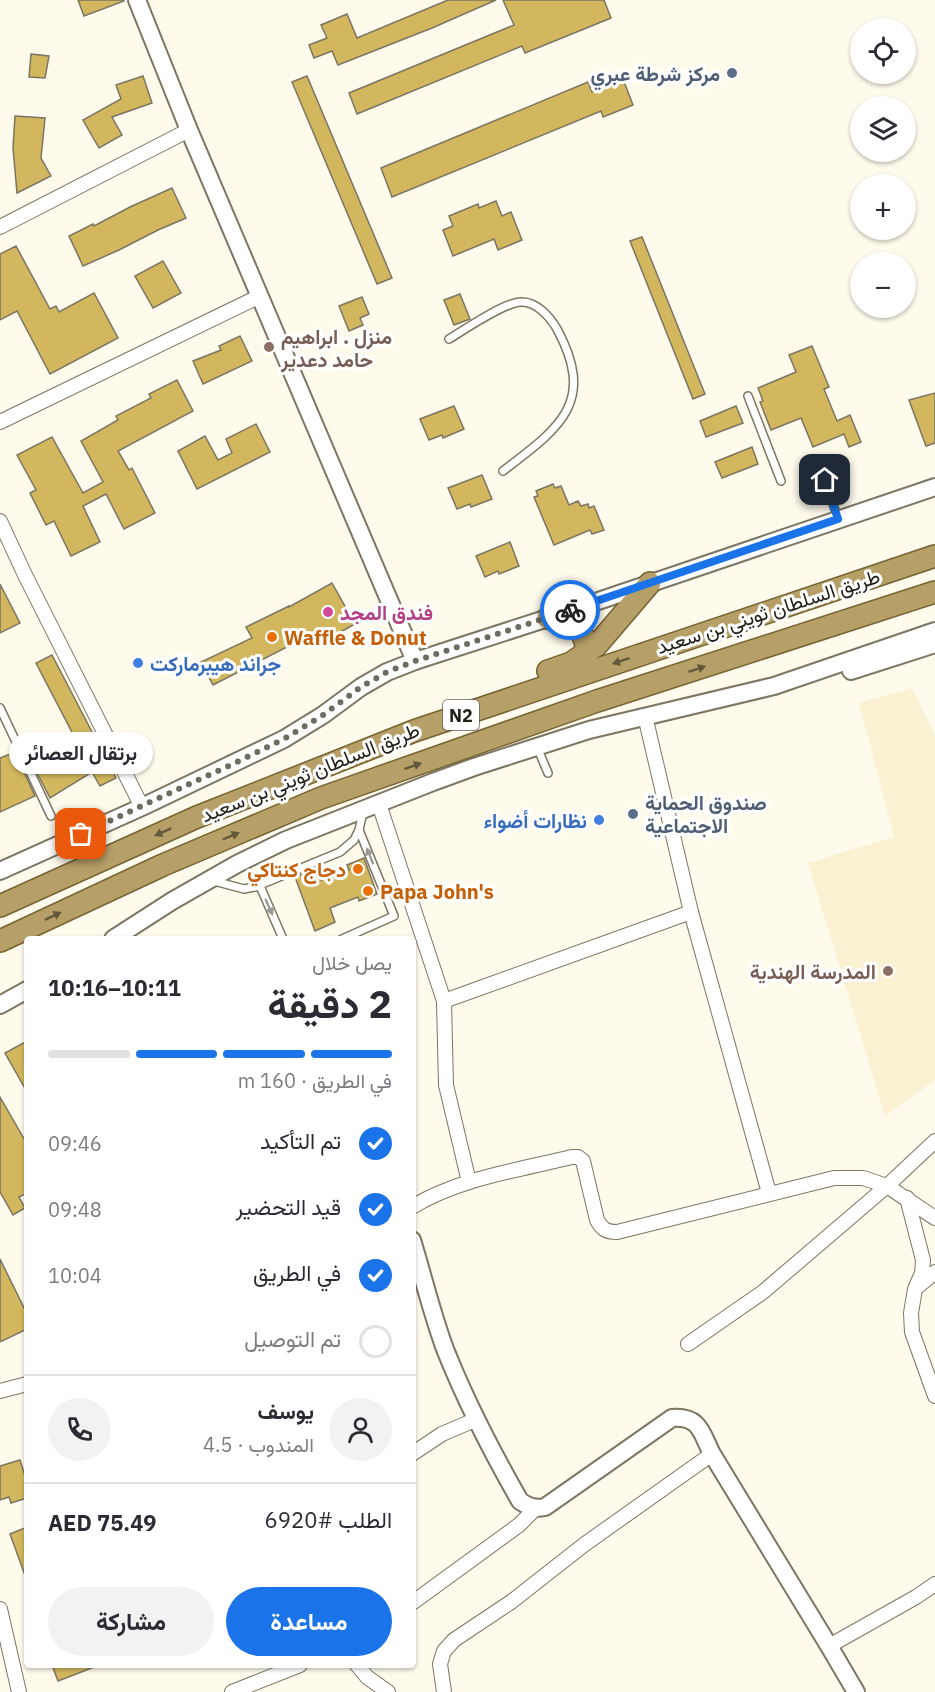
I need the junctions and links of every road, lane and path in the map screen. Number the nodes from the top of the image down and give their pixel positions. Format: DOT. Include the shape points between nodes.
graph roads {
  1 [pos="137,0"];
  2 [pos="189,130"];
  3 [pos="0,227"];
  4 [pos="260,296"];
  5 [pos="449,339"];
  6 [pos="748,396"];
  7 [pos="0,422"];
  8 [pos="820,467"];
  9 [pos="503,471"];
  10 [pos="781,481"];
  11 [pos="935,487"];
  12 [pos="838,519"];
  13 [pos="0,521"];
  14 [pos="935,556"];
  15 [pos="650,583"];
  16 [pos="935,592"];
  17 [pos="548,618"];
  18 [pos="935,631"];
  19 [pos="935,644"];
  20 [pos="588,652"];
  21 [pos="415,661"];
  22 [pos="774,686"];
  23 [pos="0,708"];
  24 [pos="645,716"];
  25 [pos="537,747"];
  26 [pos="548,773"];
  27 [pos="371,806"];
  28 [pos="142,807"];
  29 [pos="51,816"];
  30 [pos="197,817"];
  31 [pos="359,830"];
  32 [pos="0,871"];
  33 [pos="208,879"];
  34 [pos="255,887"];
  35 [pos="0,906"];
  36 [pos="691,912"];
  37 [pos="118,936"];
  38 [pos="282,936"];
  39 [pos="349,936"];
  40 [pos="0,941"];
  41 [pos="24,992"];
  42 [pos="444,1001"];
  43 [pos="0,1005"];
  44 [pos="935,1141"];
  45 [pos="469,1182"];
  46 [pos="887,1186"];
  47 [pos="769,1193"];
  48 [pos="907,1198"];
  49 [pos="416,1205"];
  50 [pos="935,1218"];
  51 [pos="416,1254"];
  52 [pos="935,1272"];
  53 [pos="915,1289"];
  54 [pos="688,1344"];
  55 [pos="24,1385"];
  56 [pos="0,1391"];
  57 [pos="935,1396"];
  58 [pos="477,1419"];
  59 [pos="416,1451"];
  60 [pos="712,1454"];
  61 [pos="536,1508"];
  62 [pos="935,1584"];
  63 [pos="416,1601"];
  64 [pos="0,1609"];
  65 [pos="829,1646"];
  66 [pos="292,1668"];
  67 [pos="360,1668"];
  68 [pos="19,1692"];
  69 [pos="232,1692"];
  70 [pos="388,1692"];
  71 [pos="444,1692"];
  72 [pos="856,1692"];
  1 -- 2 [label="street"];
  2 -- 3 [label="street"];
  2 -- 4 [label="street"];
  4 -- 7 [label="street"];
  4 -- 21 [label="street"];
  5 -- 9 [label="lane" via="509,304 523,301 551,319 569,356 574,390 568,407 557,426"];
  6 -- 10 [label="lane"];
  8 -- 12 [label="lane"];
  11 -- 12 [label="street"];
  12 -- 15 [label="street"];
  13 -- 28 [label="street"];
  14 -- 30 [label="highway, طريق السلطان ثويني بن سعيد / N2, one-way" via="414,731"];
  15 -- 17 [label="street"];
  15 -- 20 [label="highway"];
  40 -- 16 [label="highway, طريق السلطان ثويني بن سعيد / N2, one-way" via="163,865 321,798 597,701"];
  17 -- 20 [label="highway" via="578,626"];
  17 -- 21 [label="street"];
  18 -- 22 [label="street"];
  19 -- 22 [label="street" via="824,680"];
  20 -- 30 [label="highway" via="571,663 283,768"];
  21 -- 28 [label="street" via="361,687 284,739"];
  22 -- 24 [label="street"];
  23 -- 29 [label="lane"];
  24 -- 25 [label="street"];
  24 -- 36 [label="street"];
  25 -- 26 [label="lane"];
  25 -- 27 [label="street"];
  27 -- 31 [label="lane"];
  27 -- 33 [label="street" via="286,840"];
  27 -- 42 [label="street"];
  28 -- 32 [label="street"];
  30 -- 35 [label="highway, طريق السلطان ثويني بن سعيد / N2, one-way"];
  31 -- 34 [label="lane" via="340,852"];
  39 -- 31 [label="lane, one-way" via="394,916"];
  33 -- 34 [label="lane" via="244,889"];
  33 -- 37 [label="street"];
  34 -- 38 [label="lane, one-way" via="260,886"];
  36 -- 42 [label="street"];
  36 -- 47 [label="street"];
  41 -- 43 [label="street"];
  42 -- 45 [label="street" via="446,1085"];
  44 -- 46 [label="street"];
  45 -- 47 [label="street" via="578,1157 583,1161 597,1220 608,1232"];
  45 -- 49 [label="street"];
  46 -- 47 [label="street" via="863,1178 834,1178"];
  46 -- 48 [label="street"];
  46 -- 54 [label="street" via="763,1292"];
  48 -- 50 [label="street"];
  48 -- 53 [label="street" via="923,1260"];
  51 -- 58 [label="street" via="445,1349"];
  52 -- 53 [label="street"];
  53 -- 57 [label="street" via="912,1332"];
  55 -- 56 [label="street"];
  58 -- 59 [label="street" via="442,1434"];
  58 -- 61 [label="street" via="520,1501"];
  60 -- 61 [label="street" via="696,1423 684,1417 672,1418 553,1502"];
  60 -- 65 [label="street"];
  60 -- 71 [label="street" via="454,1640 444,1651 440,1664"];
  61 -- 63 [label="street" via="519,1525"];
  62 -- 65 [label="street"];
  64 -- 68 [label="street"];
  65 -- 72 [label="street"];
  66 -- 69 [label="street"];
  67 -- 70 [label="street"];
}
